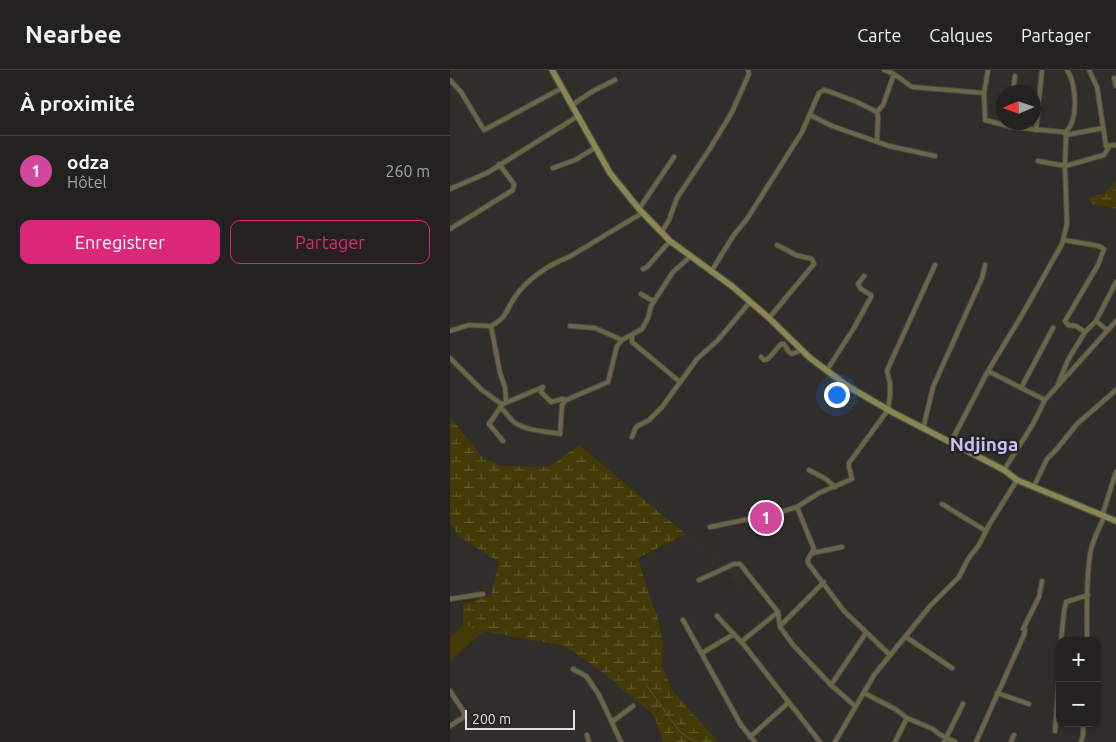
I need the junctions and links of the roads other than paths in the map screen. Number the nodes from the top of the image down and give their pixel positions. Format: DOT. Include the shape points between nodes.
graph roads {
  1 [pos="552,70"];
  2 [pos="748,70"];
  3 [pos="884,70"];
  4 [pos="988,70"];
  5 [pos="1042,70"];
  6 [pos="1067,70"];
  7 [pos="1089,70"];
  8 [pos="894,74"];
  9 [pos="1015,76"];
  10 [pos="1114,78"];
  11 [pos="450,80"];
  12 [pos="615,80"];
  13 [pos="1014,85"];
  14 [pos="1040,85"];
  15 [pos="1116,86"];
  16 [pos="562,88"];
  17 [pos="984,93"];
  18 [pos="572,105"];
  19 [pos="877,112"];
  20 [pos="810,115"];
  21 [pos="578,116"];
  22 [pos="996,122"];
  23 [pos="1103,128"];
  24 [pos="1036,130"];
  25 [pos="1065,134"];
  26 [pos="877,141"];
  27 [pos="1116,145"];
  28 [pos="1109,147"];
  29 [pos="595,148"];
  30 [pos="935,156"];
  31 [pos="674,157"];
  32 [pos="1038,161"];
  33 [pos="499,164"];
  34 [pos="1064,166"];
  35 [pos="553,168"];
  36 [pos="450,189"];
  37 [pos="640,211"];
  38 [pos="450,229"];
  39 [pos="661,232"];
  40 [pos="1064,240"];
  41 [pos="670,241"];
  42 [pos="777,245"];
  43 [pos="691,256"];
  44 [pos="934,265"];
  45 [pos="985,266"];
  46 [pos="643,269"];
  47 [pos="711,272"];
  48 [pos="864,276"];
  49 [pos="1116,282"];
  50 [pos="641,294"];
  51 [pos="655,300"];
  52 [pos="750,302"];
  53 [pos="769,318"];
  54 [pos="1096,321"];
  55 [pos="1116,321"];
  56 [pos="491,326"];
  57 [pos="570,326"];
  58 [pos="1053,328"];
  59 [pos="1107,330"];
  60 [pos="450,331"];
  61 [pos="1085,332"];
  62 [pos="632,336"];
  63 [pos="622,340"];
  64 [pos="802,350"];
  65 [pos="761,357"];
  66 [pos="450,358"];
  67 [pos="827,370"];
  68 [pos="988,371"];
  69 [pos="680,382"];
  70 [pos="1022,388"];
  71 [pos="1056,388"];
  72 [pos="1116,390"];
  73 [pos="566,400"];
  74 [pos="1045,400"];
  75 [pos="503,404"];
  76 [pos="888,410"];
  77 [pos="923,429"];
  78 [pos="632,437"];
  79 [pos="503,441"];
  80 [pos="951,443"];
  81 [pos="809,470"];
  82 [pos="1004,470"];
  83 [pos="1116,472"];
  84 [pos="1016,480"];
  85 [pos="1034,486"];
  86 [pos="835,487"];
  87 [pos="942,504"];
  88 [pos="796,507"];
  89 [pos="1103,516"];
  90 [pos="1116,522"];
  91 [pos="710,527"];
  92 [pos="986,531"];
  93 [pos="842,547"];
  94 [pos="813,553"];
  95 [pos="699,580"];
  96 [pos="824,582"];
  97 [pos="1042,582"];
  98 [pos="483,594"];
  99 [pos="1088,595"];
  100 [pos="450,599"];
  101 [pos="778,612"];
  102 [pos="717,616"];
  103 [pos="683,620"];
  104 [pos="780,627"];
  105 [pos="866,633"];
  106 [pos="734,634"];
  107 [pos="906,637"];
  108 [pos="1062,637"];
  109 [pos="1087,637"];
  110 [pos="742,642"];
  111 [pos="702,653"];
  112 [pos="890,655"];
  113 [pos="952,668"];
  114 [pos="573,669"];
  115 [pos="831,684"];
  116 [pos="450,690"];
  117 [pos="997,692"];
  118 [pos="864,693"];
  119 [pos="789,702"];
  120 [pos="964,704"];
  121 [pos="1029,704"];
  122 [pos="633,706"];
  123 [pos="855,706"];
  124 [pos="907,718"];
  125 [pos="612,722"];
  126 [pos="1056,725"];
  127 [pos="450,726"];
  128 [pos="1084,727"];
  129 [pos="1055,731"];
  130 [pos="587,736"];
  131 [pos="750,736"];
  132 [pos="1014,736"];
  133 [pos="945,740"];
  134 [pos="588,742"];
  135 [pos="621,742"];
  136 [pos="755,742"];
  137 [pos="820,742"];
  138 [pos="835,742"];
  139 [pos="894,742"];
  140 [pos="955,742"];
  141 [pos="976,742"];
  142 [pos="1011,742"];
  143 [pos="1080,742"];
  1 -- 16 [label="street"];
  2 -- 39 [label="street" via="732,112 677,198"];
  3 -- 8 [label="street"];
  4 -- 17 [label="street"];
  5 -- 14 [label="street"];
  6 -- 25 [label="street" via="1073,84 1074,116"];
  7 -- 23 [label="street" via="1097,87"];
  8 -- 17 [label="street" via="912,87"];
  8 -- 19 [label="street" via="883,105"];
  9 -- 13 [label="street"];
  10 -- 15 [label="street"];
  11 -- 16 [label="street" via="484,130"];
  12 -- 18 [label="street"];
  16 -- 18 [label="street"];
  17 -- 22 [label="street" via="985,120"];
  18 -- 21 [label="street"];
  19 -- 20 [label="street" via="824,90 819,93"];
  19 -- 26 [label="street"];
  20 -- 26 [label="street"];
  20 -- 47 [label="street"];
  21 -- 29 [label="street"];
  21 -- 33 [label="street"];
  23 -- 25 [label="street"];
  23 -- 28 [label="street" via="1106,146"];
  24 -- 25 [label="street"];
  25 -- 34 [label="street"];
  26 -- 30 [label="street"];
  27 -- 28 [label="street"];
  28 -- 34 [label="street" via="1104,155"];
  29 -- 35 [label="street"];
  29 -- 37 [label="street"];
  31 -- 37 [label="street"];
  32 -- 34 [label="street"];
  33 -- 36 [label="street" via="487,173"];
  33 -- 38 [label="street" via="514,184 513,190"];
  34 -- 40 [label="street" via="1067,224"];
  37 -- 39 [label="street"];
  37 -- 56 [label="street" via="533,278 515,296 502,320"];
  39 -- 41 [label="street"];
  40 -- 61 [label="street" via="1104,249 1065,321"];
  40 -- 68 [label="street"];
  41 -- 43 [label="street"];
  41 -- 46 [label="street"];
  42 -- 53 [label="street" via="812,259 814,264"];
  43 -- 47 [label="street"];
  43 -- 51 [label="street" via="673,272"];
  44 -- 76 [label="street" via="887,371 890,389"];
  45 -- 77 [label="street" via="933,387"];
  47 -- 52 [label="street"];
  48 -- 67 [label="street" via="858,284 871,297"];
  49 -- 54 [label="street"];
  50 -- 51 [label="street"];
  51 -- 62 [label="street" via="642,329"];
  52 -- 53 [label="street"];
  52 -- 69 [label="street"];
  53 -- 64 [label="street"];
  54 -- 59 [label="street"];
  54 -- 61 [label="street"];
  55 -- 59 [label="street"];
  56 -- 60 [label="street" via="468,325"];
  56 -- 75 [label="street" via="505,387"];
  57 -- 63 [label="street" via="595,328"];
  58 -- 70 [label="street"];
  59 -- 71 [label="street"];
  61 -- 71 [label="street"];
  62 -- 63 [label="street"];
  62 -- 69 [label="street" via="632,342"];
  63 -- 73 [label="street" via="608,382"];
  64 -- 65 [label="street" via="792,354 781,344 768,359"];
  64 -- 67 [label="street"];
  66 -- 75 [label="street" via="482,390"];
  67 -- 76 [label="street"];
  68 -- 70 [label="street"];
  68 -- 80 [label="street"];
  69 -- 78 [label="street" via="650,420 636,427"];
  70 -- 74 [label="street"];
  71 -- 74 [label="street"];
  72 -- 85 [label="street" via="1077,424 1047,459"];
  73 -- 75 [label="street" via="550,402 542,388"];
  73 -- 75 [label="street" via="562,405 560,434 519,425"];
  74 -- 82 [label="street" via="1034,424"];
  75 -- 79 [label="street" via="489,424"];
  76 -- 77 [label="street"];
  76 -- 86 [label="street" via="849,462 852,479"];
  77 -- 80 [label="street"];
  80 -- 82 [label="street"];
  81 -- 86 [label="street"];
  82 -- 84 [label="street"];
  83 -- 89 [label="street"];
  84 -- 85 [label="street"];
  84 -- 92 [label="street"];
  85 -- 89 [label="street"];
  86 -- 88 [label="street"];
  87 -- 92 [label="street"];
  88 -- 91 [label="street"];
  88 -- 94 [label="street"];
  89 -- 90 [label="street"];
  89 -- 99 [label="street" via="1090,553"];
  92 -- 107 [label="street" via="959,577"];
  93 -- 94 [label="street"];
  94 -- 96 [label="street" via="808,563"];
  95 -- 101 [label="street" via="740,564"];
  96 -- 104 [label="street"];
  96 -- 105 [label="street" via="844,611"];
  97 -- 117 [label="street" via="1039,597 1023,629 1024,635"];
  98 -- 100 [label="street"];
  99 -- 108 [label="street" via="1066,602"];
  99 -- 109 [label="street"];
  101 -- 104 [label="street"];
  101 -- 110 [label="street"];
  102 -- 106 [label="street"];
  103 -- 111 [label="street"];
  104 -- 115 [label="street"];
  105 -- 112 [label="street"];
  105 -- 115 [label="street"];
  106 -- 110 [label="street"];
  106 -- 111 [label="street"];
  107 -- 112 [label="street"];
  107 -- 113 [label="street"];
  110 -- 119 [label="street"];
  111 -- 131 [label="street"];
  112 -- 118 [label="street"];
  114 -- 125 [label="street" via="586,676"];
  115 -- 123 [label="street"];
  116 -- 127 [label="street" via="464,717"];
  117 -- 121 [label="street"];
  117 -- 141 [label="street"];
  118 -- 123 [label="street"];
  118 -- 124 [label="street"];
  119 -- 131 [label="street"];
  119 -- 137 [label="street"];
  120 -- 133 [label="street"];
  122 -- 125 [label="street"];
  123 -- 138 [label="street"];
  124 -- 133 [label="street" via="933,729"];
  124 -- 139 [label="street"];
  125 -- 135 [label="street"];
  126 -- 129 [label="street"];
  128 -- 143 [label="street"];
  130 -- 134 [label="street"];
  131 -- 136 [label="street"];
  132 -- 142 [label="street"];
  133 -- 140 [label="street"];
}
